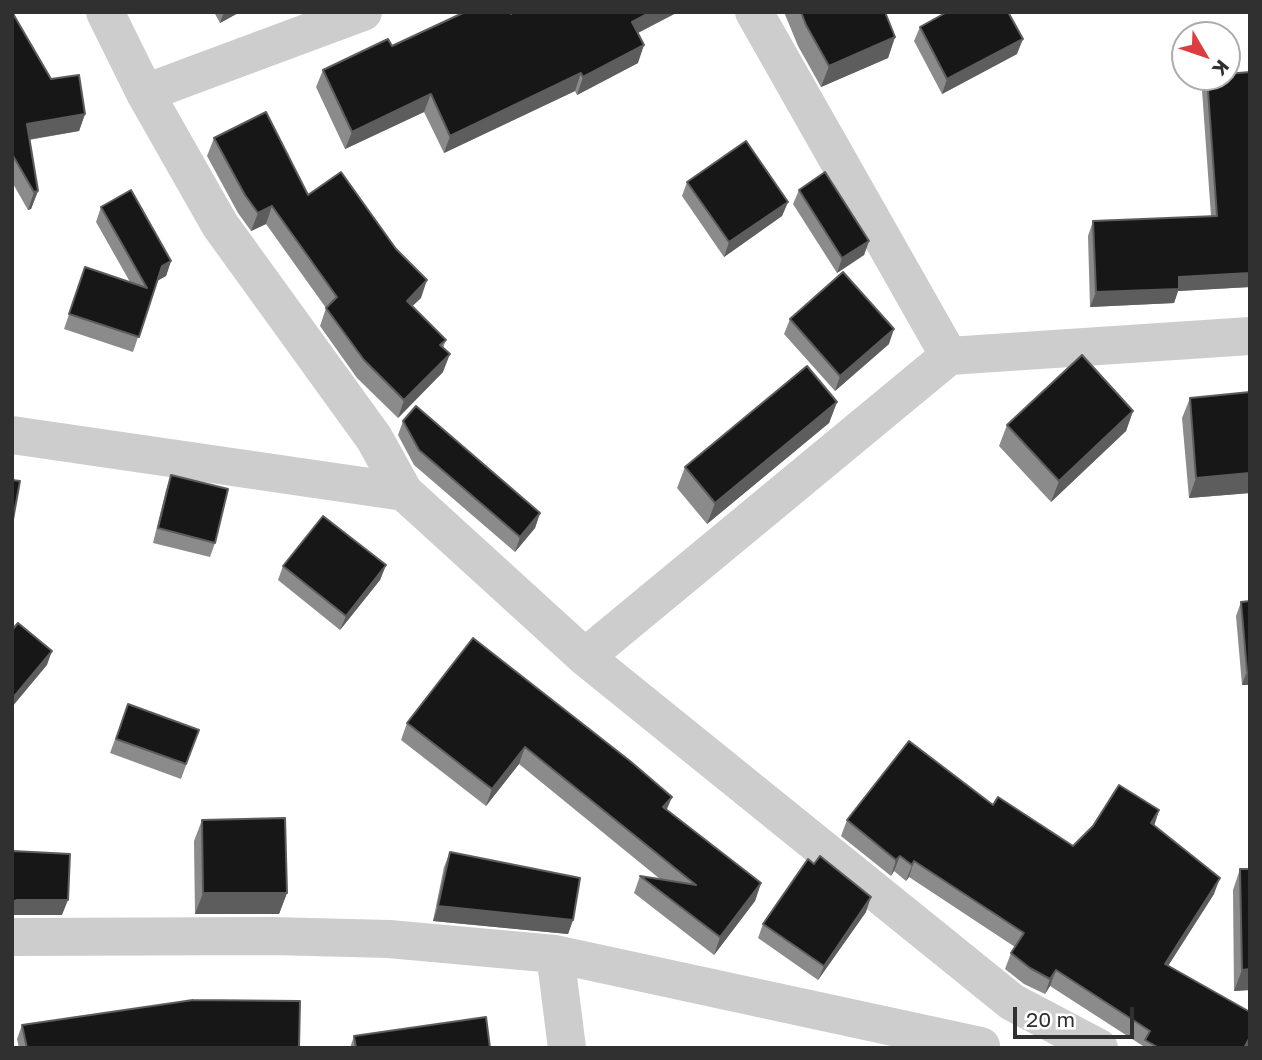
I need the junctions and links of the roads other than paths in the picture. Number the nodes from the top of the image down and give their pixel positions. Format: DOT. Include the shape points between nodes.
graph roads {
  1 [pos="105,12"];
  2 [pos="363,12"];
  3 [pos="754,12"];
  4 [pos="145,93"];
  5 [pos="1250,336"];
  6 [pos="949,356"];
  7 [pos="12,435"];
  8 [pos="404,492"];
  9 [pos="585,657"];
  10 [pos="12,937"];
  11 [pos="555,954"];
  12 [pos="1012,1002"];
  13 [pos="981,1047"];
  14 [pos="567,1048"];
  15 [pos="1098,1048"];
  1 -- 4 [label="street"];
  2 -- 4 [label="street"];
  3 -- 6 [label="street"];
  4 -- 8 [label="street" via="220,225 374,438"];
  5 -- 6 [label="street"];
  6 -- 9 [label="street"];
  7 -- 8 [label="street"];
  8 -- 9 [label="street"];
  9 -- 12 [label="street"];
  10 -- 11 [label="street" via="389,939"];
  11 -- 13 [label="street"];
  11 -- 14 [label="street"];
  12 -- 13 [label="street"];
  12 -- 15 [label="street"];
}
